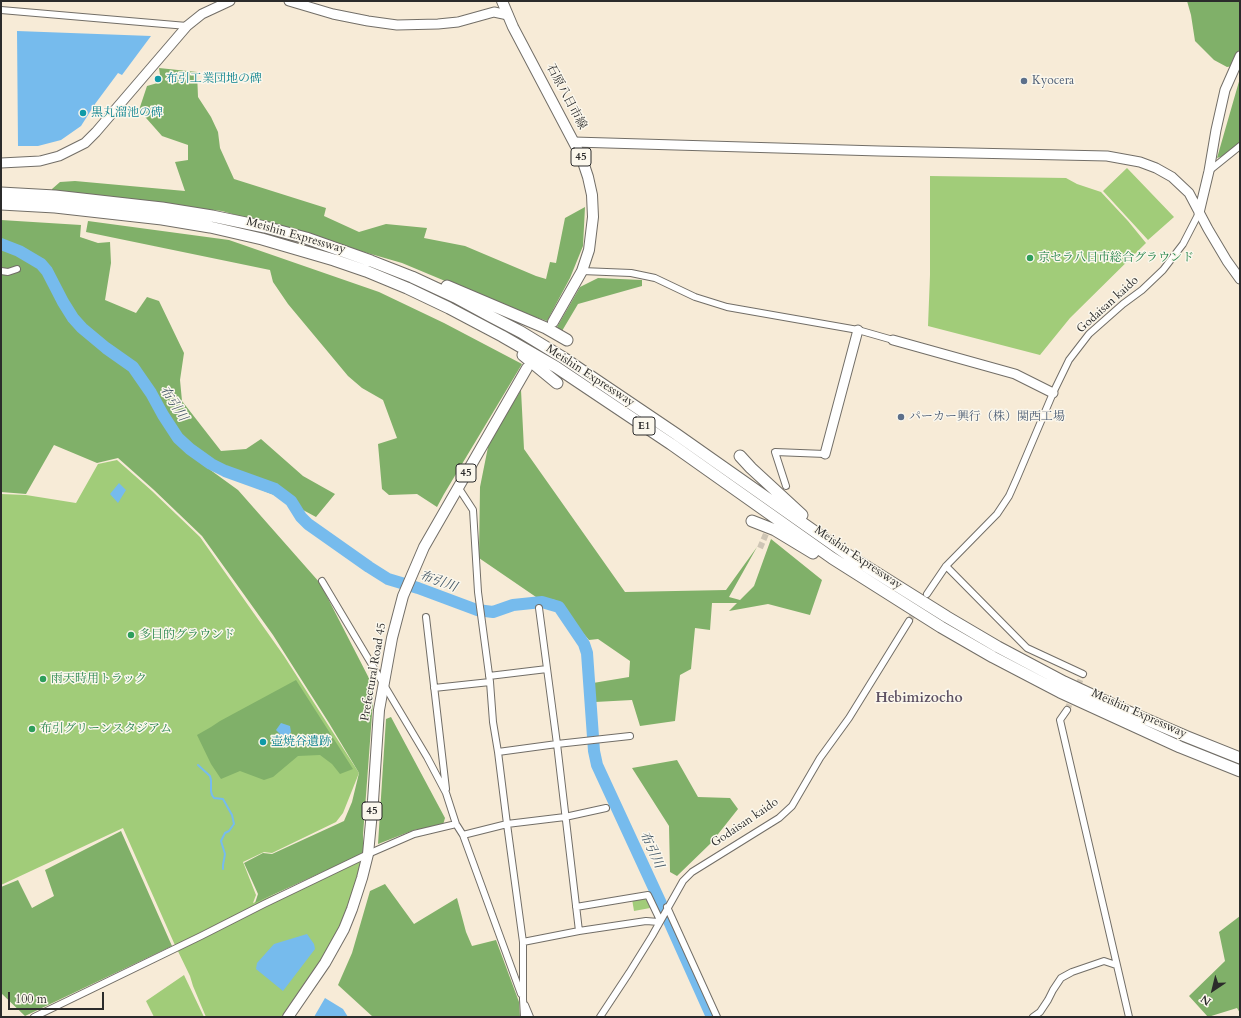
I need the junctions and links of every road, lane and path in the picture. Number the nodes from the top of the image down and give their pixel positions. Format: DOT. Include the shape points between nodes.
graph roads {
  1 [pos="230,1"];
  2 [pos="289,1"];
  3 [pos="502,1"];
  4 [pos="1,10"];
  5 [pos="508,15"];
  6 [pos="187,26"];
  7 [pos="1240,56"];
  8 [pos="574,142"];
  9 [pos="1240,146"];
  10 [pos="1,163"];
  11 [pos="1209,171"];
  12 [pos="1,192"];
  13 [pos="1,204"];
  14 [pos="1199,213"];
  15 [pos="306,238"];
  16 [pos="17,269"];
  17 [pos="1,271"];
  18 [pos="582,271"];
  19 [pos="1240,279"];
  20 [pos="553,322"];
  21 [pos="858,330"];
  22 [pos="502,336"];
  23 [pos="567,340"];
  24 [pos="893,340"];
  25 [pos="527,368"];
  26 [pos="557,383"];
  27 [pos="1053,393"];
  28 [pos="825,454"];
  29 [pos="740,456"];
  30 [pos="786,486"];
  31 [pos="458,487"];
  32 [pos="752,521"];
  33 [pos="848,554"];
  34 [pos="946,566"];
  35 [pos="322,581"];
  36 [pos="927,594"];
  37 [pos="904,604"];
  38 [pos="539,608"];
  39 [pos="426,618"];
  40 [pos="909,621"];
  41 [pos="547,669"];
  42 [pos="1083,674"];
  43 [pos="489,679"];
  44 [pos="384,685"];
  45 [pos="434,688"];
  46 [pos="1067,710"];
  47 [pos="630,736"];
  48 [pos="557,744"];
  49 [pos="498,752"];
  50 [pos="1240,758"];
  51 [pos="1240,771"];
  52 [pos="446,793"];
  53 [pos="606,808"];
  54 [pos="565,817"];
  55 [pos="456,824"];
  56 [pos="507,824"];
  57 [pos="463,835"];
  58 [pos="368,854"];
  59 [pos="576,907"];
  60 [pos="667,908"];
  61 [pos="660,920"];
  62 [pos="579,931"];
  63 [pos="523,942"];
  64 [pos="1116,965"];
  65 [pos="523,999"];
  66 [pos="34,1017"];
  67 [pos="288,1017"];
  68 [pos="524,1017"];
  69 [pos="530,1017"];
  70 [pos="600,1017"];
  71 [pos="717,1017"];
  72 [pos="1033,1017"];
  73 [pos="1128,1017"];
  1 -- 6 [label="street" via="202,14"];
  2 -- 5 [label="street" via="347,17 398,25 458,22 494,12"];
  3 -- 5 [label="main road, 石原八日市線 / 45"];
  4 -- 6 [label="street"];
  5 -- 8 [label="main road, 石原八日市線 / 45"];
  6 -- 10 [label="street" via="85,143 59,156 40,161"];
  7 -- 11 [label="street, Godaisan kaido" via="1225,90"];
  8 -- 14 [label="street" via="1107,156 1140,162 1172,177 1189,193"];
  8 -- 18 [label="main road, 石原八日市線 / 45" via="581,156 592,195 593,217"];
  9 -- 11 [label="street"];
  11 -- 14 [label="street, Godaisan kaido"];
  12 -- 15 [label="highway, Meishin Expressway / E1" via="162,208 227,219"];
  13 -- 22 [label="highway, Meishin Expressway / E1" via="55,207 162,219 262,239 366,271 414,291"];
  14 -- 19 [label="street"];
  14 -- 27 [label="street, Godaisan kaido" via="1183,244 1163,270 1089,334 1070,360"];
  15 -- 23 [label="highway" via="392,264 439,282 546,328"];
  15 -- 33 [label="highway, Meishin Expressway / E1" via="412,277 521,332 670,430"];
  16 -- 17 [label="street"];
  18 -- 20 [label="main road, 石原八日市線 / 45"];
  18 -- 21 [label="street" via="631,273 656,278 695,297 727,307"];
  21 -- 24 [label="street"];
  21 -- 28 [label="street"];
  22 -- 26 [label="highway" via="513,349"];
  22 -- 37 [label="highway, Meishin Expressway / E1" via="556,367 665,439 832,558"];
  24 -- 27 [label="street" via="1015,374"];
  25 -- 31 [label="main road, Prefectural Road 45 / 45"];
  27 -- 34 [label="street, Godaisan kaido" via="1005,502 997,514"];
  28 -- 30 [label="street" via="775,452"];
  29 -- 33 [label="highway" via="806,518 840,544"];
  31 -- 43 [label="street" via="473,510 479,606"];
  31 -- 44 [label="main road, Prefectural Road 45 / 45" via="424,547 408,585 392,638"];
  32 -- 37 [label="highway" via="775,530"];
  33 -- 50 [label="highway, Meishin Expressway / E1" via="998,647 1064,682"];
  34 -- 36 [label="street, Godaisan kaido"];
  34 -- 42 [label="street" via="1027,648"];
  35 -- 44 [label="street"];
  37 -- 51 [label="highway, Meishin Expressway / E1" via="993,657 1060,692 1173,744"];
  38 -- 41 [label="street"];
  39 -- 45 [label="street"];
  40 -- 60 [label="street, Godaisan kaido" via="792,806 779,818 692,872 683,881"];
  41 -- 43 [label="street"];
  41 -- 48 [label="street"];
  43 -- 45 [label="street"];
  43 -- 49 [label="street"];
  44 -- 52 [label="street"];
  44 -- 58 [label="main road, Prefectural Road 45 / 45" via="379,710"];
  45 -- 52 [label="street"];
  46 -- 64 [label="street" via="1060,720"];
  47 -- 48 [label="street"];
  48 -- 49 [label="street"];
  48 -- 54 [label="street"];
  49 -- 56 [label="street"];
  52 -- 55 [label="street"];
  53 -- 54 [label="street"];
  54 -- 56 [label="street"];
  54 -- 59 [label="street"];
  55 -- 57 [label="street"];
  55 -- 58 [label="street" via="414,834"];
  56 -- 57 [label="street"];
  56 -- 63 [label="street"];
  57 -- 65 [label="street"];
  58 -- 66 [label="street"];
  58 -- 67 [label="main road, Prefectural Road 45 / 45" via="344,929 325,963"];
  59 -- 61 [label="street" via="648,895"];
  59 -- 62 [label="street"];
  60 -- 61 [label="street, Godaisan kaido"];
  60 -- 71 [label="street"];
  61 -- 62 [label="street"];
  61 -- 70 [label="street, Godaisan kaido"];
  62 -- 63 [label="street"];
  63 -- 65 [label="street"];
  64 -- 72 [label="street" via="1104,961 1061,978 1040,1012"];
  64 -- 73 [label="street"];
  65 -- 68 [label="street"];
  65 -- 69 [label="street"];
}
